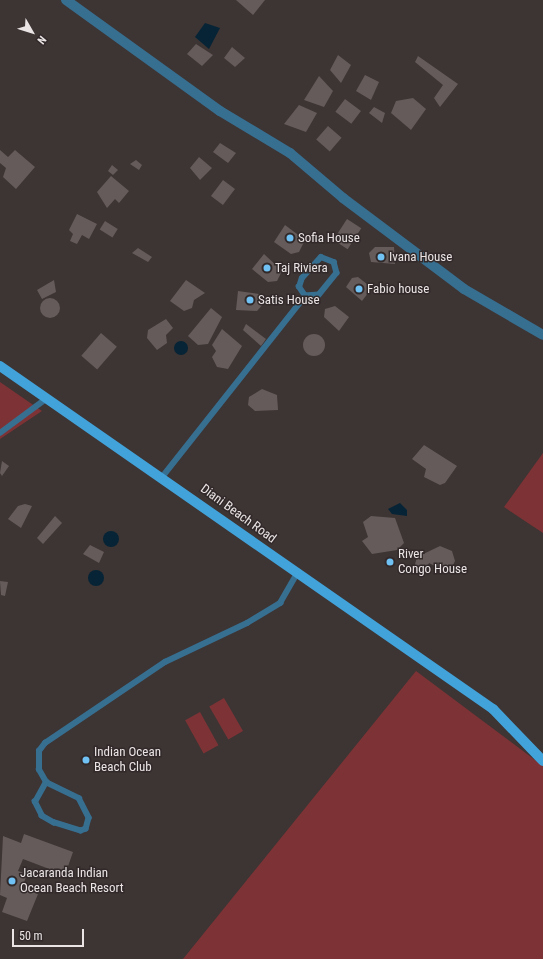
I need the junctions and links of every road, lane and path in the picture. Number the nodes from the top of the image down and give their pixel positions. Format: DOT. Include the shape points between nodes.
graph roads {
  1 [pos="66,0"];
  2 [pos="306,296"];
  3 [pos="543,336"];
  4 [pos="0,366"];
  5 [pos="46,399"];
  6 [pos="0,433"];
  7 [pos="164,476"];
  8 [pos="298,572"];
  9 [pos="543,761"];
  10 [pos="46,782"];
  1 -- 3 [label="street" via="220,111 290,153 343,198 464,289"];
  2 -- 2 [label="lane" via="313,298 327,287 338,268 334,262 321,257 308,268 299,287"];
  2 -- 7 [label="lane"];
  4 -- 5 [label="main road, Diani Beach Road"];
  5 -- 6 [label="lane"];
  5 -- 7 [label="main road, Diani Beach Road"];
  7 -- 8 [label="main road, Diani Beach Road"];
  8 -- 9 [label="main road, Diani Beach Road" via="506,719"];
  8 -- 10 [label="lane" via="280,603 247,623 165,662 45,743 39,750 39,770"];
  10 -- 10 [label="lane" via="35,802 42,816 81,832 86,829 90,818 79,798"];
}
